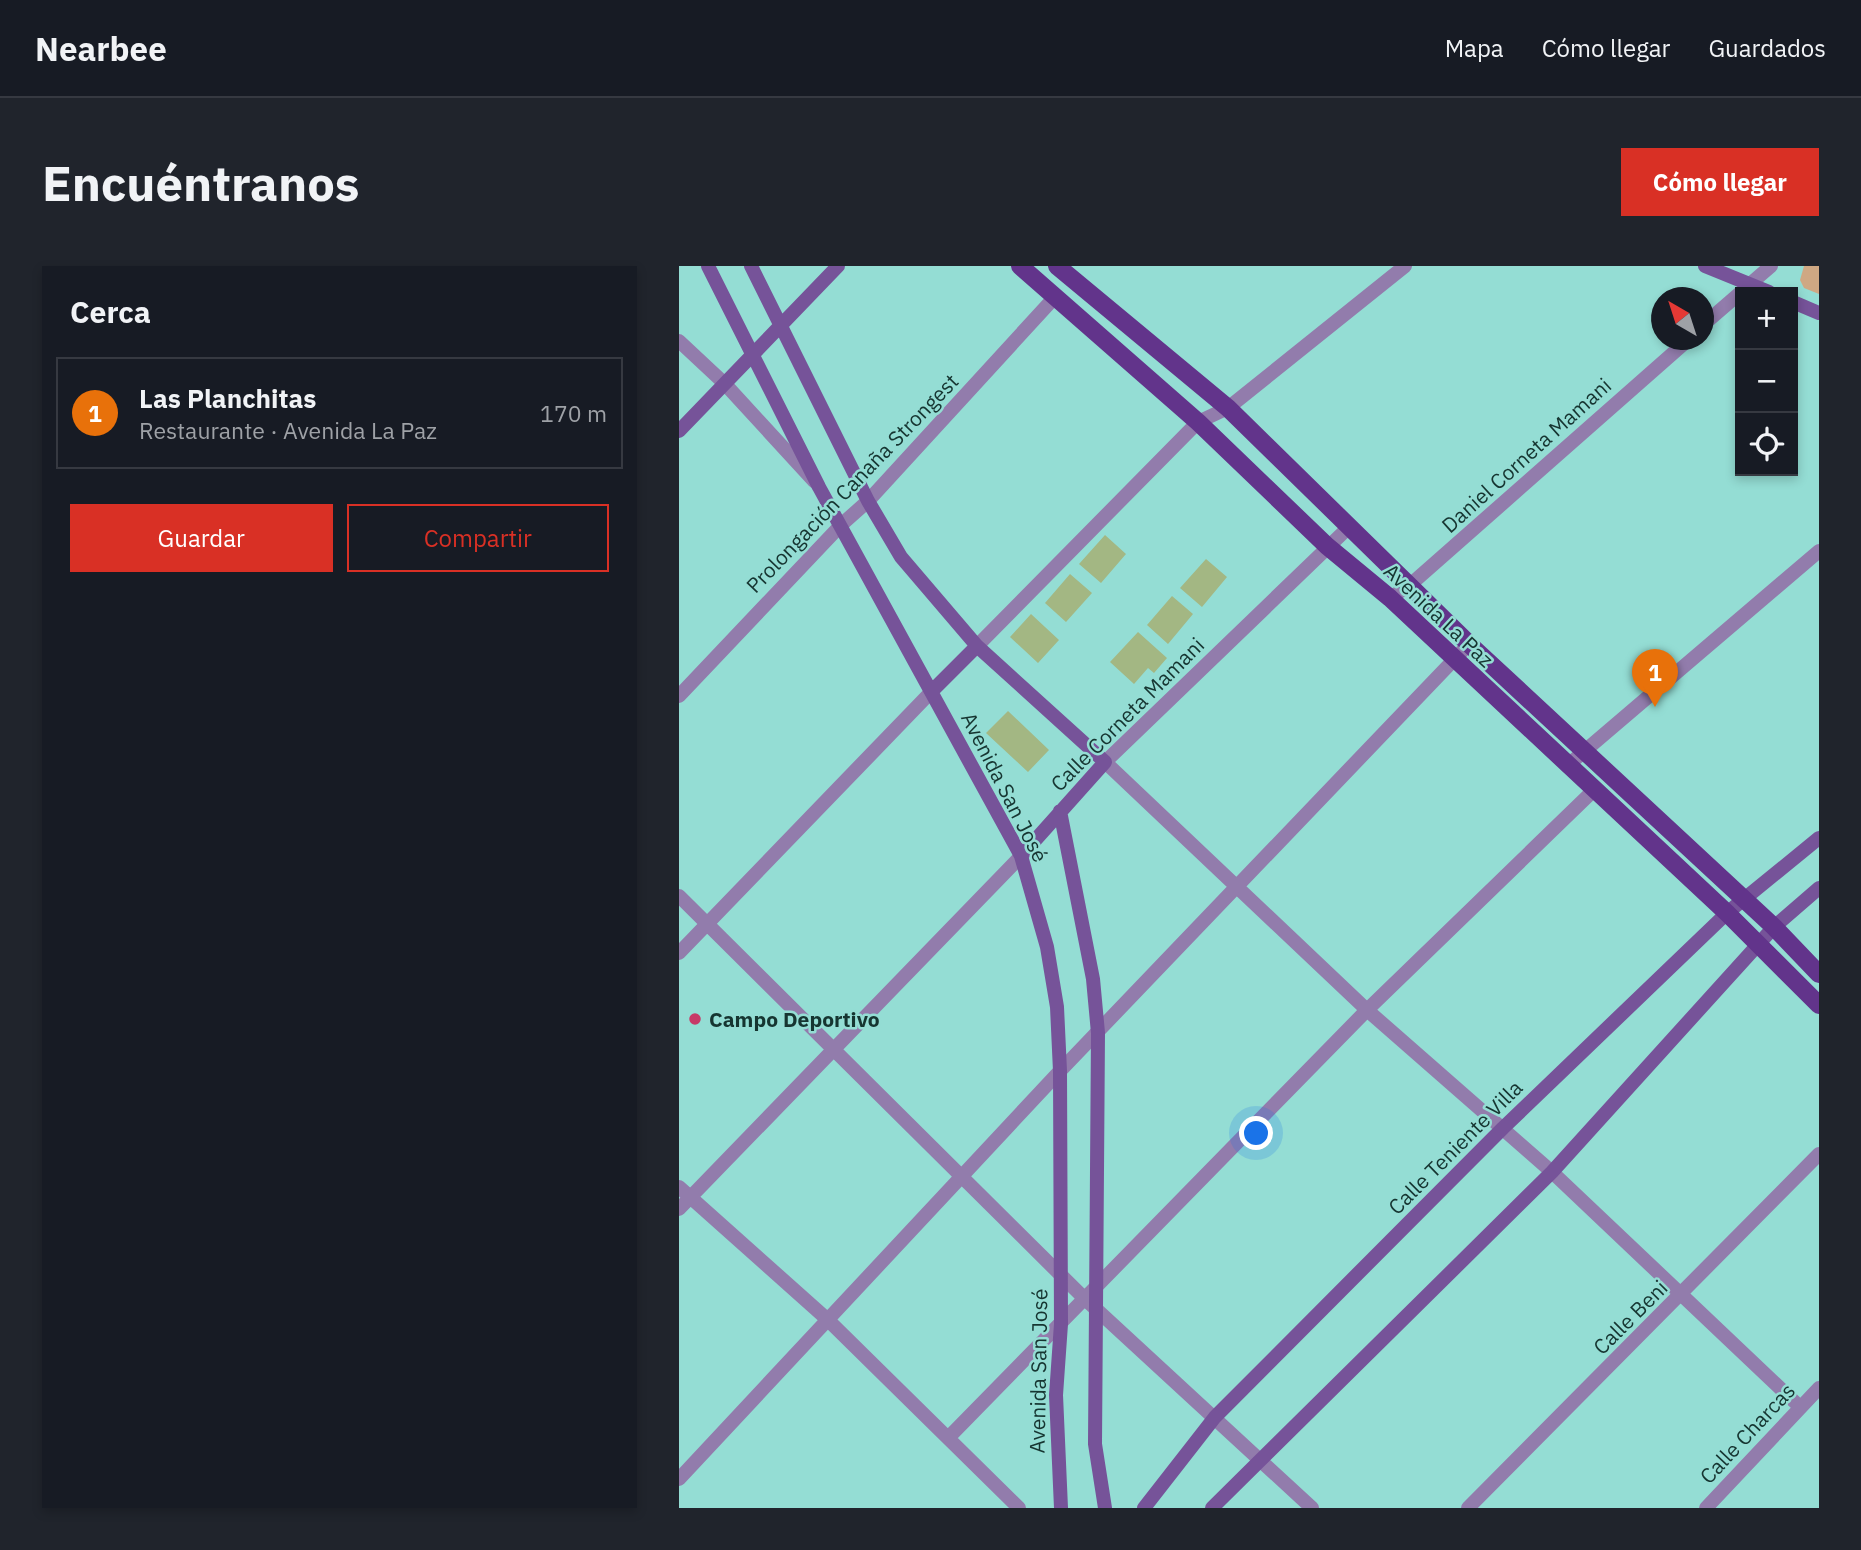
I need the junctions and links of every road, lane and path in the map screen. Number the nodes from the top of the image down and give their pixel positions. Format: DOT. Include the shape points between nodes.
graph roads {
  1 [pos="708,266"];
  2 [pos="751,266"];
  3 [pos="838,266"];
  4 [pos="1020,266"];
  5 [pos="1057,266"];
  6 [pos="1405,266"];
  7 [pos="1705,266"];
  8 [pos="1771,266"];
  9 [pos="1739,287"];
  10 [pos="1747,287"];
  11 [pos="1053,298"];
  12 [pos="1735,298"];
  13 [pos="1798,304"];
  14 [pos="1819,313"];
  15 [pos="1714,316"];
  16 [pos="781,327"];
  17 [pos="679,341"];
  18 [pos="1677,350"];
  19 [pos="753,355"];
  20 [pos="725,384"];
  21 [pos="1228,408"];
  22 [pos="1198,422"];
  23 [pos="679,431"];
  24 [pos="819,487"];
  25 [pos="868,501"];
  26 [pos="841,525"];
  27 [pos="1349,527"];
  28 [pos="1327,546"];
  29 [pos="1819,551"];
  30 [pos="1410,585"];
  31 [pos="1390,598"];
  32 [pos="1469,644"];
  33 [pos="977,646"];
  34 [pos="1455,661"];
  35 [pos="932,691"];
  36 [pos="679,696"];
  37 [pos="1585,750"];
  38 [pos="1105,762"];
  39 [pos="1567,766"];
  40 [pos="1594,790"];
  41 [pos="1060,811"];
  42 [pos="1819,838"];
  43 [pos="1021,856"];
  44 [pos="1239,886"];
  45 [pos="1819,888"];
  46 [pos="679,896"];
  47 [pos="1744,899"];
  48 [pos="1727,913"];
  49 [pos="708,924"];
  50 [pos="1774,927"];
  51 [pos="1758,946"];
  52 [pos="679,953"];
  53 [pos="1819,974"];
  54 [pos="1819,1005"];
  55 [pos="1367,1010"];
  56 [pos="1098,1032"];
  57 [pos="835,1049"];
  58 [pos="1061,1071"];
  59 [pos="1503,1128"];
  60 [pos="1819,1154"];
  61 [pos="1552,1172"];
  62 [pos="965,1177"];
  63 [pos="684,1192"];
  64 [pos="679,1209"];
  65 [pos="1060,1273"];
  66 [pos="1098,1284"];
  67 [pos="1681,1296"];
  68 [pos="1084,1298"];
  69 [pos="1097,1310"];
  70 [pos="828,1320"];
  71 [pos="1061,1324"];
  72 [pos="1819,1388"];
  73 [pos="1800,1407"];
  74 [pos="1215,1417"];
  75 [pos="949,1437"];
  76 [pos="1260,1459"];
  77 [pos="679,1479"];
  78 [pos="1019,1508"];
  79 [pos="1061,1508"];
  80 [pos="1105,1508"];
  81 [pos="1144,1508"];
  82 [pos="1212,1508"];
  83 [pos="1313,1508"];
  84 [pos="1468,1508"];
  85 [pos="1706,1508"];
  1 -- 19 [label="street, Avenida San José"];
  2 -- 16 [label="street"];
  3 -- 16 [label="street"];
  4 -- 11 [label="main road, Avenida La Paz"];
  5 -- 21 [label="main road, Avenida La Paz"];
  6 -- 21 [label="street"];
  7 -- 9 [label="street"];
  8 -- 10 [label="street"];
  11 -- 22 [label="main road, Avenida La Paz"];
  11 -- 25 [label="street, Prolongación Canaña Strongest"];
  12 -- 15 [label="street"];
  13 -- 14 [label="street"];
  16 -- 19 [label="street"];
  16 -- 25 [label="street"];
  17 -- 20 [label="street"];
  18 -- 30 [label="street, Daniel Corneta Mamani"];
  19 -- 20 [label="street"];
  19 -- 24 [label="street, Avenida San José"];
  20 -- 23 [label="street"];
  20 -- 24 [label="street"];
  21 -- 22 [label="street"];
  21 -- 27 [label="main road, Avenida La Paz"];
  22 -- 28 [label="main road, Avenida La Paz"];
  22 -- 33 [label="street"];
  24 -- 26 [label="street, Avenida San José"];
  25 -- 26 [label="street, Prolongación Canaña Strongest"];
  25 -- 33 [label="street" via="901,557"];
  26 -- 35 [label="street, Avenida San José"];
  26 -- 36 [label="street, Prolongación Canaña Strongest"];
  27 -- 28 [label="street, Calle Corneta Mamani"];
  27 -- 30 [label="main road, Avenida La Paz"];
  28 -- 31 [label="main road, Avenida La Paz"];
  28 -- 38 [label="street, Calle Corneta Mamani"];
  29 -- 37 [label="street"];
  30 -- 31 [label="street, Daniel Corneta Mamani"];
  30 -- 32 [label="main road, Avenida La Paz"];
  31 -- 34 [label="main road, Avenida La Paz"];
  32 -- 34 [label="street"];
  32 -- 37 [label="main road, Avenida La Paz"];
  33 -- 35 [label="street"];
  33 -- 38 [label="street"];
  34 -- 39 [label="main road, Avenida La Paz"];
  34 -- 44 [label="street"];
  35 -- 43 [label="street, Avenida San José"];
  35 -- 49 [label="street"];
  37 -- 39 [label="street"];
  37 -- 47 [label="main road, Avenida La Paz"];
  38 -- 41 [label="street, Calle Corneta Mamani"];
  38 -- 44 [label="street"];
  39 -- 40 [label="main road, Avenida La Paz"];
  40 -- 48 [label="main road, Avenida La Paz"];
  40 -- 55 [label="street"];
  41 -- 43 [label="street, Calle Corneta Mamani"];
  41 -- 56 [label="street, Avenida San José" via="1093,979"];
  42 -- 47 [label="street, Calle Teniente Villa"];
  43 -- 57 [label="street, Calle Corneta Mamani"];
  43 -- 58 [label="street, Avenida San José" via="1047,947"];
  44 -- 55 [label="street"];
  44 -- 56 [label="street"];
  45 -- 50 [label="street"];
  46 -- 49 [label="street"];
  47 -- 48 [label="street, Calle Teniente Villa"];
  47 -- 50 [label="main road, Avenida La Paz"];
  48 -- 51 [label="main road, Avenida La Paz"];
  48 -- 59 [label="street, Calle Teniente Villa"];
  49 -- 52 [label="street"];
  49 -- 57 [label="street"];
  50 -- 51 [label="street"];
  50 -- 53 [label="main road, Avenida La Paz"];
  51 -- 54 [label="main road, Avenida La Paz"];
  51 -- 61 [label="street"];
  55 -- 59 [label="street"];
  55 -- 66 [label="street"];
  56 -- 58 [label="street"];
  56 -- 66 [label="street, Avenida San José"];
  57 -- 62 [label="street"];
  57 -- 63 [label="street, Calle Corneta Mamani"];
  58 -- 62 [label="street"];
  58 -- 65 [label="street, Avenida San José"];
  59 -- 61 [label="street"];
  59 -- 74 [label="street, Calle Teniente Villa"];
  60 -- 67 [label="street, Calle Beni"];
  61 -- 67 [label="street"];
  61 -- 76 [label="street"];
  62 -- 65 [label="street"];
  62 -- 70 [label="street"];
  63 -- 64 [label="street, Calle Corneta Mamani"];
  63 -- 70 [label="street"];
  65 -- 68 [label="street"];
  65 -- 71 [label="street, Avenida San José"];
  66 -- 68 [label="street"];
  66 -- 69 [label="street, Avenida San José"];
  67 -- 73 [label="street"];
  67 -- 84 [label="street, Calle Beni"];
  68 -- 69 [label="street"];
  68 -- 71 [label="street"];
  69 -- 74 [label="street"];
  69 -- 80 [label="street, Avenida San José" via="1095,1444"];
  70 -- 75 [label="street"];
  70 -- 77 [label="street"];
  71 -- 75 [label="street"];
  71 -- 79 [label="street, Avenida San José" via="1055,1395"];
  72 -- 73 [label="street, Calle Charcas"];
  73 -- 85 [label="street, Calle Charcas"];
  74 -- 76 [label="street"];
  74 -- 81 [label="street, Calle Teniente Villa"];
  75 -- 78 [label="street"];
  76 -- 82 [label="street"];
  76 -- 83 [label="street"];
}
